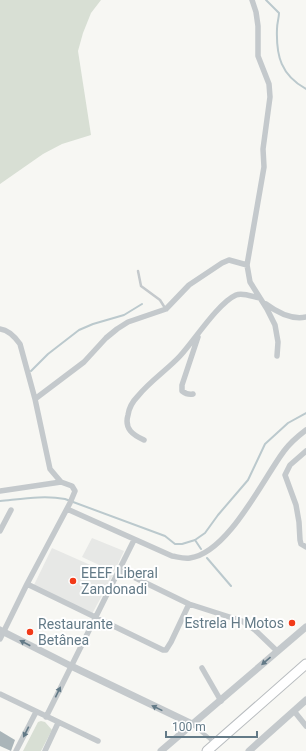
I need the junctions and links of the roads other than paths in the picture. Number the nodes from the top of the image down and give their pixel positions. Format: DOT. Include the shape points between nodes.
graph roads {
  1 [pos="252,0"];
  2 [pos="247,265"];
  3 [pos="138,271"];
  4 [pos="261,300"];
  5 [pos="166,309"];
  6 [pos="306,317"];
  7 [pos="0,329"];
  8 [pos="200,331"];
  9 [pos="277,356"];
  10 [pos="194,394"];
  11 [pos="35,399"];
  12 [pos="306,430"];
  13 [pos="144,440"];
  14 [pos="306,451"];
  15 [pos="61,482"];
  16 [pos="0,491"];
  17 [pos="11,510"];
  18 [pos="67,510"];
  19 [pos="1,527"];
  20 [pos="134,540"];
  21 [pos="306,547"];
  22 [pos="119,570"];
  23 [pos="27,584"];
  24 [pos="189,604"];
  25 [pos="95,618"];
  26 [pos="306,626"];
  27 [pos="1,634"];
  28 [pos="277,652"];
  29 [pos="306,664"];
  30 [pos="70,666"];
  31 [pos="202,668"];
  32 [pos="0,694"];
  33 [pos="221,700"];
  34 [pos="306,700"];
  35 [pos="294,711"];
  36 [pos="36,712"];
  37 [pos="46,717"];
  38 [pos="58,723"];
  39 [pos="192,724"];
  40 [pos="306,726"];
  41 [pos="98,741"];
  42 [pos="216,743"];
  43 [pos="16,751"];
  44 [pos="45,751"];
  45 [pos="161,751"];
  46 [pos="207,751"];
  47 [pos="249,751"];
  1 -- 2 [label="street" via="258,26 258,56 269,84 270,97 264,167"];
  2 -- 4 [label="street" via="250,282"];
  2 -- 5 [label="street" via="229,260 222,263 189,285"];
  3 -- 5 [label="lane" via="141,286 160,300"];
  4 -- 6 [label="street" via="289,316"];
  4 -- 8 [label="street" via="236,295"];
  4 -- 9 [label="street" via="271,316 277,334"];
  5 -- 11 [label="street" via="124,325 106,338 84,362"];
  7 -- 11 [label="street" via="10,333 20,344"];
  8 -- 10 [label="street" via="182,386 182,391 188,395"];
  8 -- 13 [label="street" via="180,356 138,395 129,410 127,426 133,434"];
  11 -- 15 [label="street" via="50,469"];
  12 -- 20 [label="street" via="284,451 256,495 225,536 208,551 191,558 181,558"];
  14 -- 21 [label="street" via="290,465 285,475 296,505 301,544"];
  15 -- 16 [label="street"];
  15 -- 18 [label="street" via="75,489"];
  17 -- 19 [label="street"];
  18 -- 20 [label="street"];
  18 -- 23 [label="street"];
  20 -- 22 [label="street"];
  22 -- 24 [label="street"];
  22 -- 25 [label="street"];
  23 -- 25 [label="street"];
  23 -- 27 [label="street"];
  24 -- 25 [label="street" via="168,648 163,650"];
  24 -- 28 [label="street" via="242,621"];
  25 -- 30 [label="street"];
  26 -- 28 [label="street"];
  30 -- 27 [label="street, one-way"];
  28 -- 33 [label="street, one-way"];
  29 -- 42 [label="highway"];
  37 -- 30 [label="street, one-way"];
  39 -- 30 [label="street, one-way"];
  31 -- 33 [label="street"];
  32 -- 36 [label="street"];
  33 -- 39 [label="street"];
  34 -- 35 [label="street"];
  35 -- 40 [label="street"];
  35 -- 47 [label="street"];
  36 -- 37 [label="street"];
  36 -- 43 [label="street, one-way"];
  37 -- 38 [label="street"];
  38 -- 41 [label="street"];
  38 -- 44 [label="street"];
  39 -- 42 [label="street"];
  39 -- 45 [label="street"];
  42 -- 46 [label="highway"];
}
